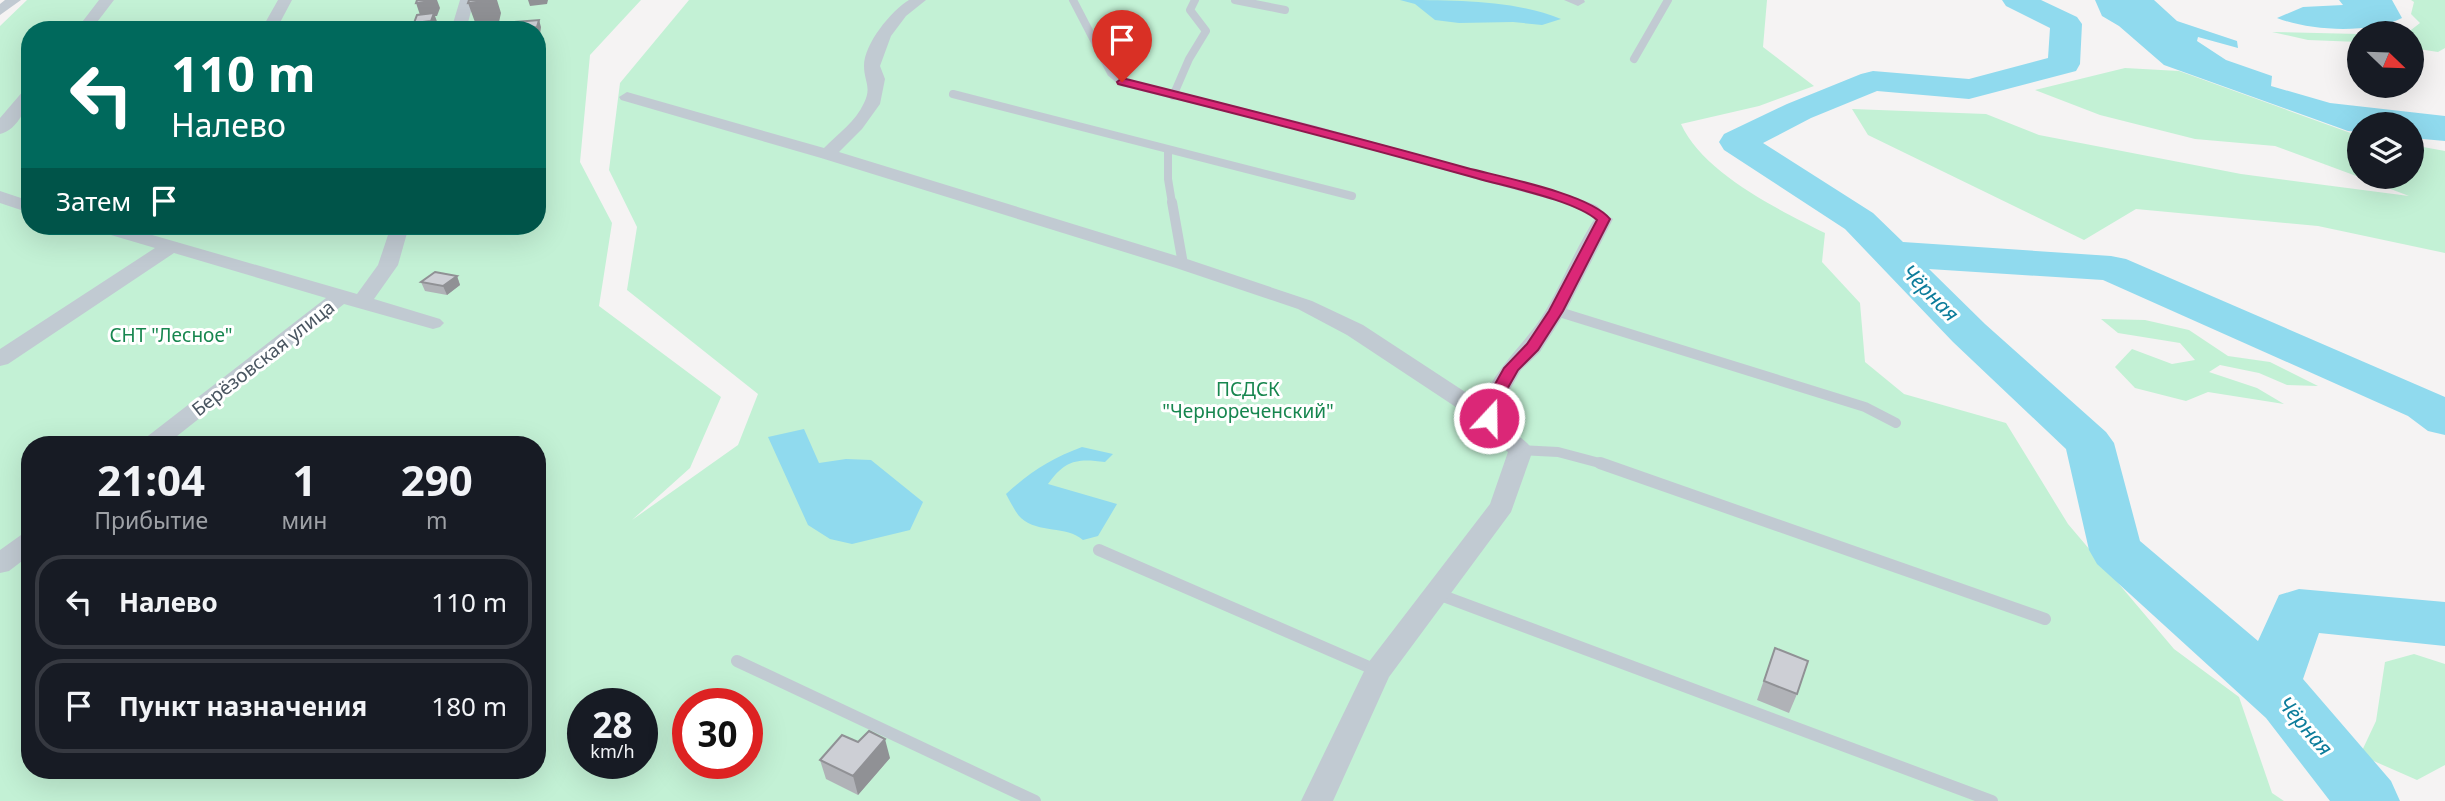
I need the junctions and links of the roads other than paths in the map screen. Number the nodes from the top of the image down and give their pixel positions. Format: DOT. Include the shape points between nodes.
graph roads {
  1 [pos="14,0"];
  2 [pos="107,0"];
  3 [pos="285,0"];
  4 [pos="467,0"];
  5 [pos="919,0"];
  6 [pos="1073,0"];
  7 [pos="1195,0"];
  8 [pos="1235,0"];
  9 [pos="1668,0"];
  10 [pos="1285,10"];
  11 [pos="0,11"];
  12 [pos="90,21"];
  13 [pos="273,21"];
  14 [pos="461,21"];
  15 [pos="1634,59"];
  16 [pos="953,94"];
  17 [pos="1173,96"];
  18 [pos="627,97"];
  19 [pos="21,104"];
  20 [pos="0,129"];
  21 [pos="1168,150"];
  22 [pos="827,154"];
  23 [pos="1352,196"];
  24 [pos="0,197"];
  25 [pos="21,204"];
  26 [pos="21,208"];
  27 [pos="0,218"];
  28 [pos="1604,219"];
  29 [pos="144,235"];
  30 [pos="397,235"];
  31 [pos="170,247"];
  32 [pos="1183,264"];
  33 [pos="351,300"];
  34 [pos="1556,311"];
  35 [pos="433,323"];
  36 [pos="0,359"];
  37 [pos="1489,418"];
  38 [pos="1896,423"];
  39 [pos="163,436"];
  40 [pos="1521,450"];
  41 [pos="21,548"];
  42 [pos="1099,550"];
  43 [pos="0,564"];
  44 [pos="1435,593"];
  45 [pos="2045,618"];
  46 [pos="737,661"];
  47 [pos="1378,671"];
  48 [pos="1321,800"];
  49 [pos="1035,801"];
  50 [pos="1993,801"];
  1 -- 11 [label="street"];
  2 -- 12 [label="street"];
  3 -- 13 [label="street"];
  4 -- 14 [label="street"];
  5 -- 22 [label="street" via="886,27 872,66 878,93 867,114"];
  6 -- 17 [label="lane" via="1111,73 1122,82"];
  7 -- 17 [label="lane" via="1190,10 1206,31"];
  8 -- 10 [label="lane"];
  9 -- 15 [label="lane"];
  16 -- 21 [label="lane"];
  17 -- 28 [label="lane" via="1316,130 1572,201"];
  18 -- 22 [label="street"];
  19 -- 20 [label="street"];
  21 -- 23 [label="lane"];
  21 -- 32 [label="lane" via="1168,178"];
  22 -- 32 [label="street"];
  24 -- 25 [label="street"];
  26 -- 27 [label="street"];
  28 -- 34 [label="street"];
  29 -- 31 [label="street"];
  30 -- 33 [label="street, Берёзовская улица" via="388,265"];
  31 -- 33 [label="street"];
  31 -- 36 [label="street"];
  32 -- 37 [label="street" via="1305,304 1355,330"];
  33 -- 35 [label="street"];
  33 -- 39 [label="street, Берёзовская улица"];
  34 -- 37 [label="street" via="1512,368"];
  34 -- 38 [label="lane" via="1865,407"];
  37 -- 40 [label="street" via="1498,434"];
  40 -- 44 [label="street" via="1502,506"];
  40 -- 45 [label="lane" via="1558,452 1608,465"];
  41 -- 43 [label="street"];
  42 -- 47 [label="lane"];
  44 -- 47 [label="street"];
  44 -- 50 [label="lane"];
  46 -- 49 [label="lane"];
  47 -- 48 [label="street"];
}
